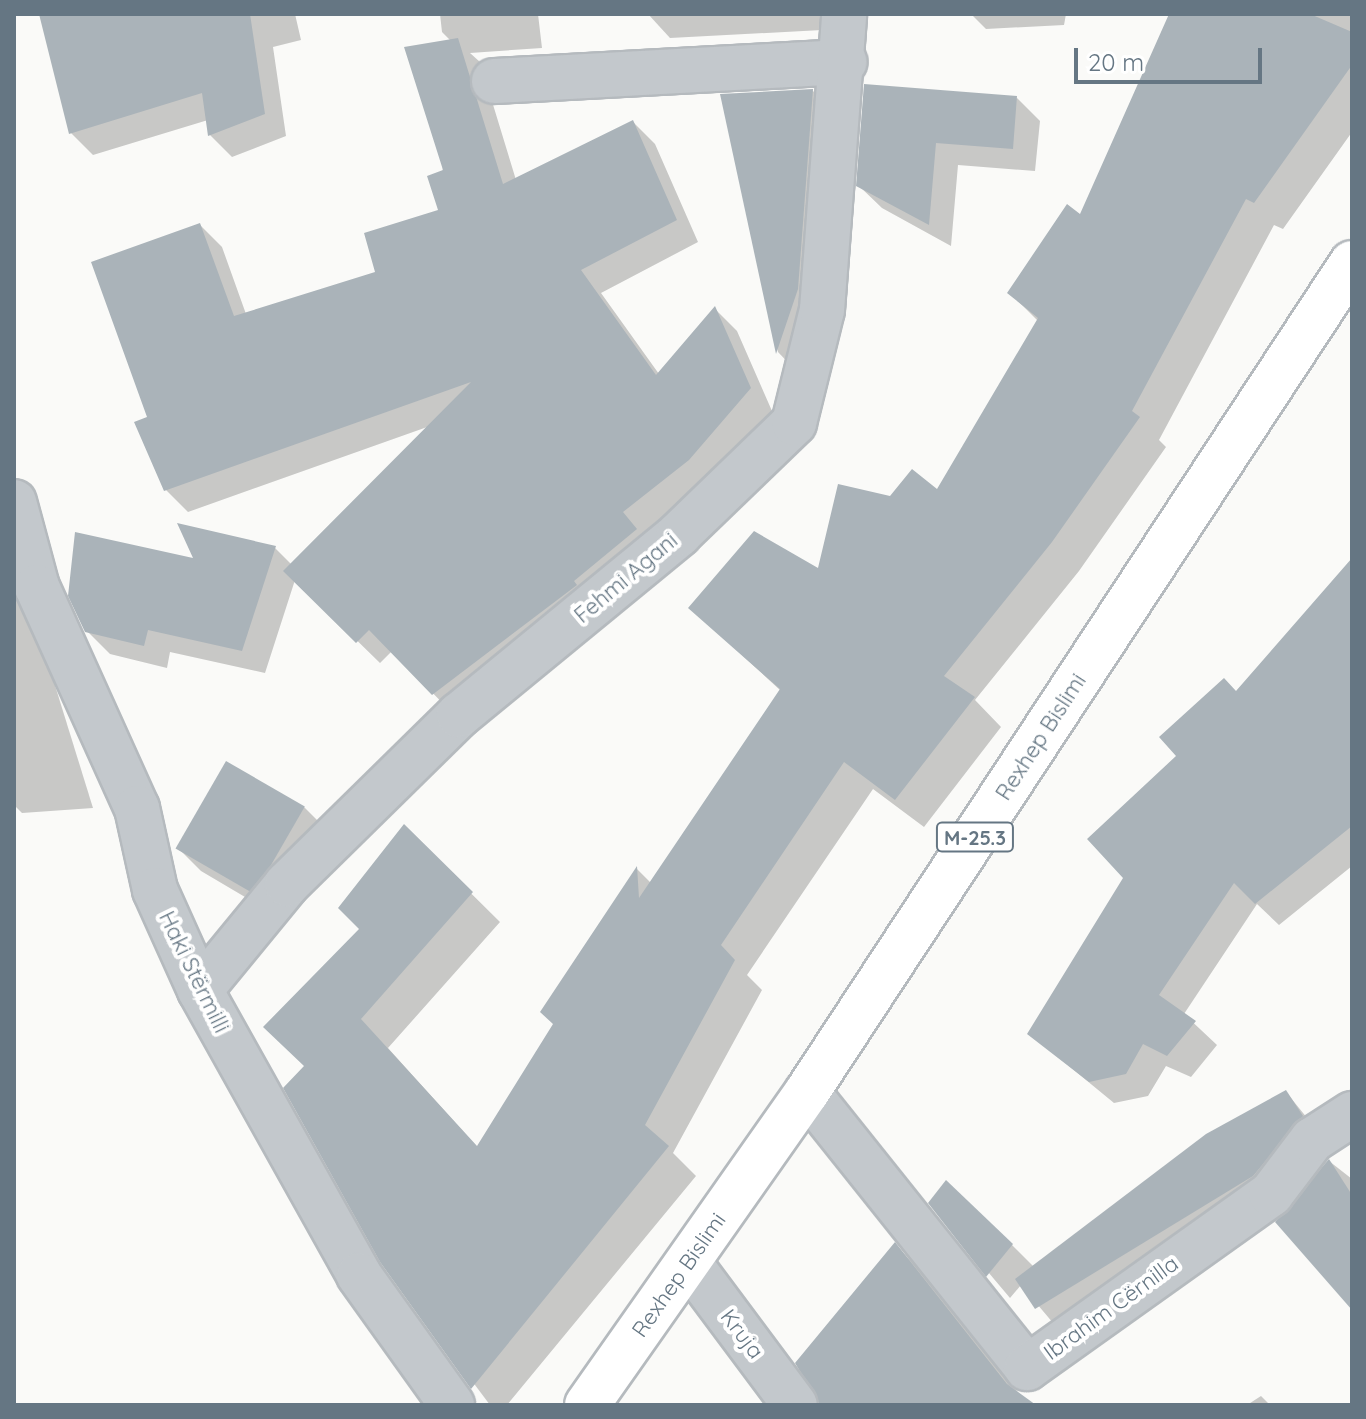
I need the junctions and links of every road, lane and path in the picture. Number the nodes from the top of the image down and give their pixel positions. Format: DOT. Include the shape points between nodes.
graph roads {
  1 [pos="844,14"];
  2 [pos="844,62"];
  3 [pos="494,81"];
  4 [pos="1352,263"];
  5 [pos="14,502"];
  6 [pos="200,990"];
  7 [pos="807,1092"];
  8 [pos="1352,1114"];
  9 [pos="689,1263"];
  10 [pos="452,1405"];
  11 [pos="587,1405"];
  12 [pos="795,1405"];
  1 -- 2 [label="street, Fehmi Agani"];
  2 -- 3 [label="street"];
  2 -- 6 [label="street, Fehmi Agani" via="822,310 794,423 679,534 459,715 287,884"];
  4 -- 7 [label="main road, Rexhep Bislimi / M-25.3"];
  5 -- 6 [label="street, Haki Stërmilli" via="37,587 137,808 155,890"];
  6 -- 10 [label="street, Haki Stërmilli" via="359,1275"];
  7 -- 8 [label="street, Ibrahim Cërnilla" via="1027,1368 1271,1194 1312,1140"];
  7 -- 9 [label="main road, Rexhep Bislimi / M-25.3"];
  9 -- 11 [label="main road, Rexhep Bislimi / M-25.3"];
  9 -- 12 [label="street, Kruja"];
}
